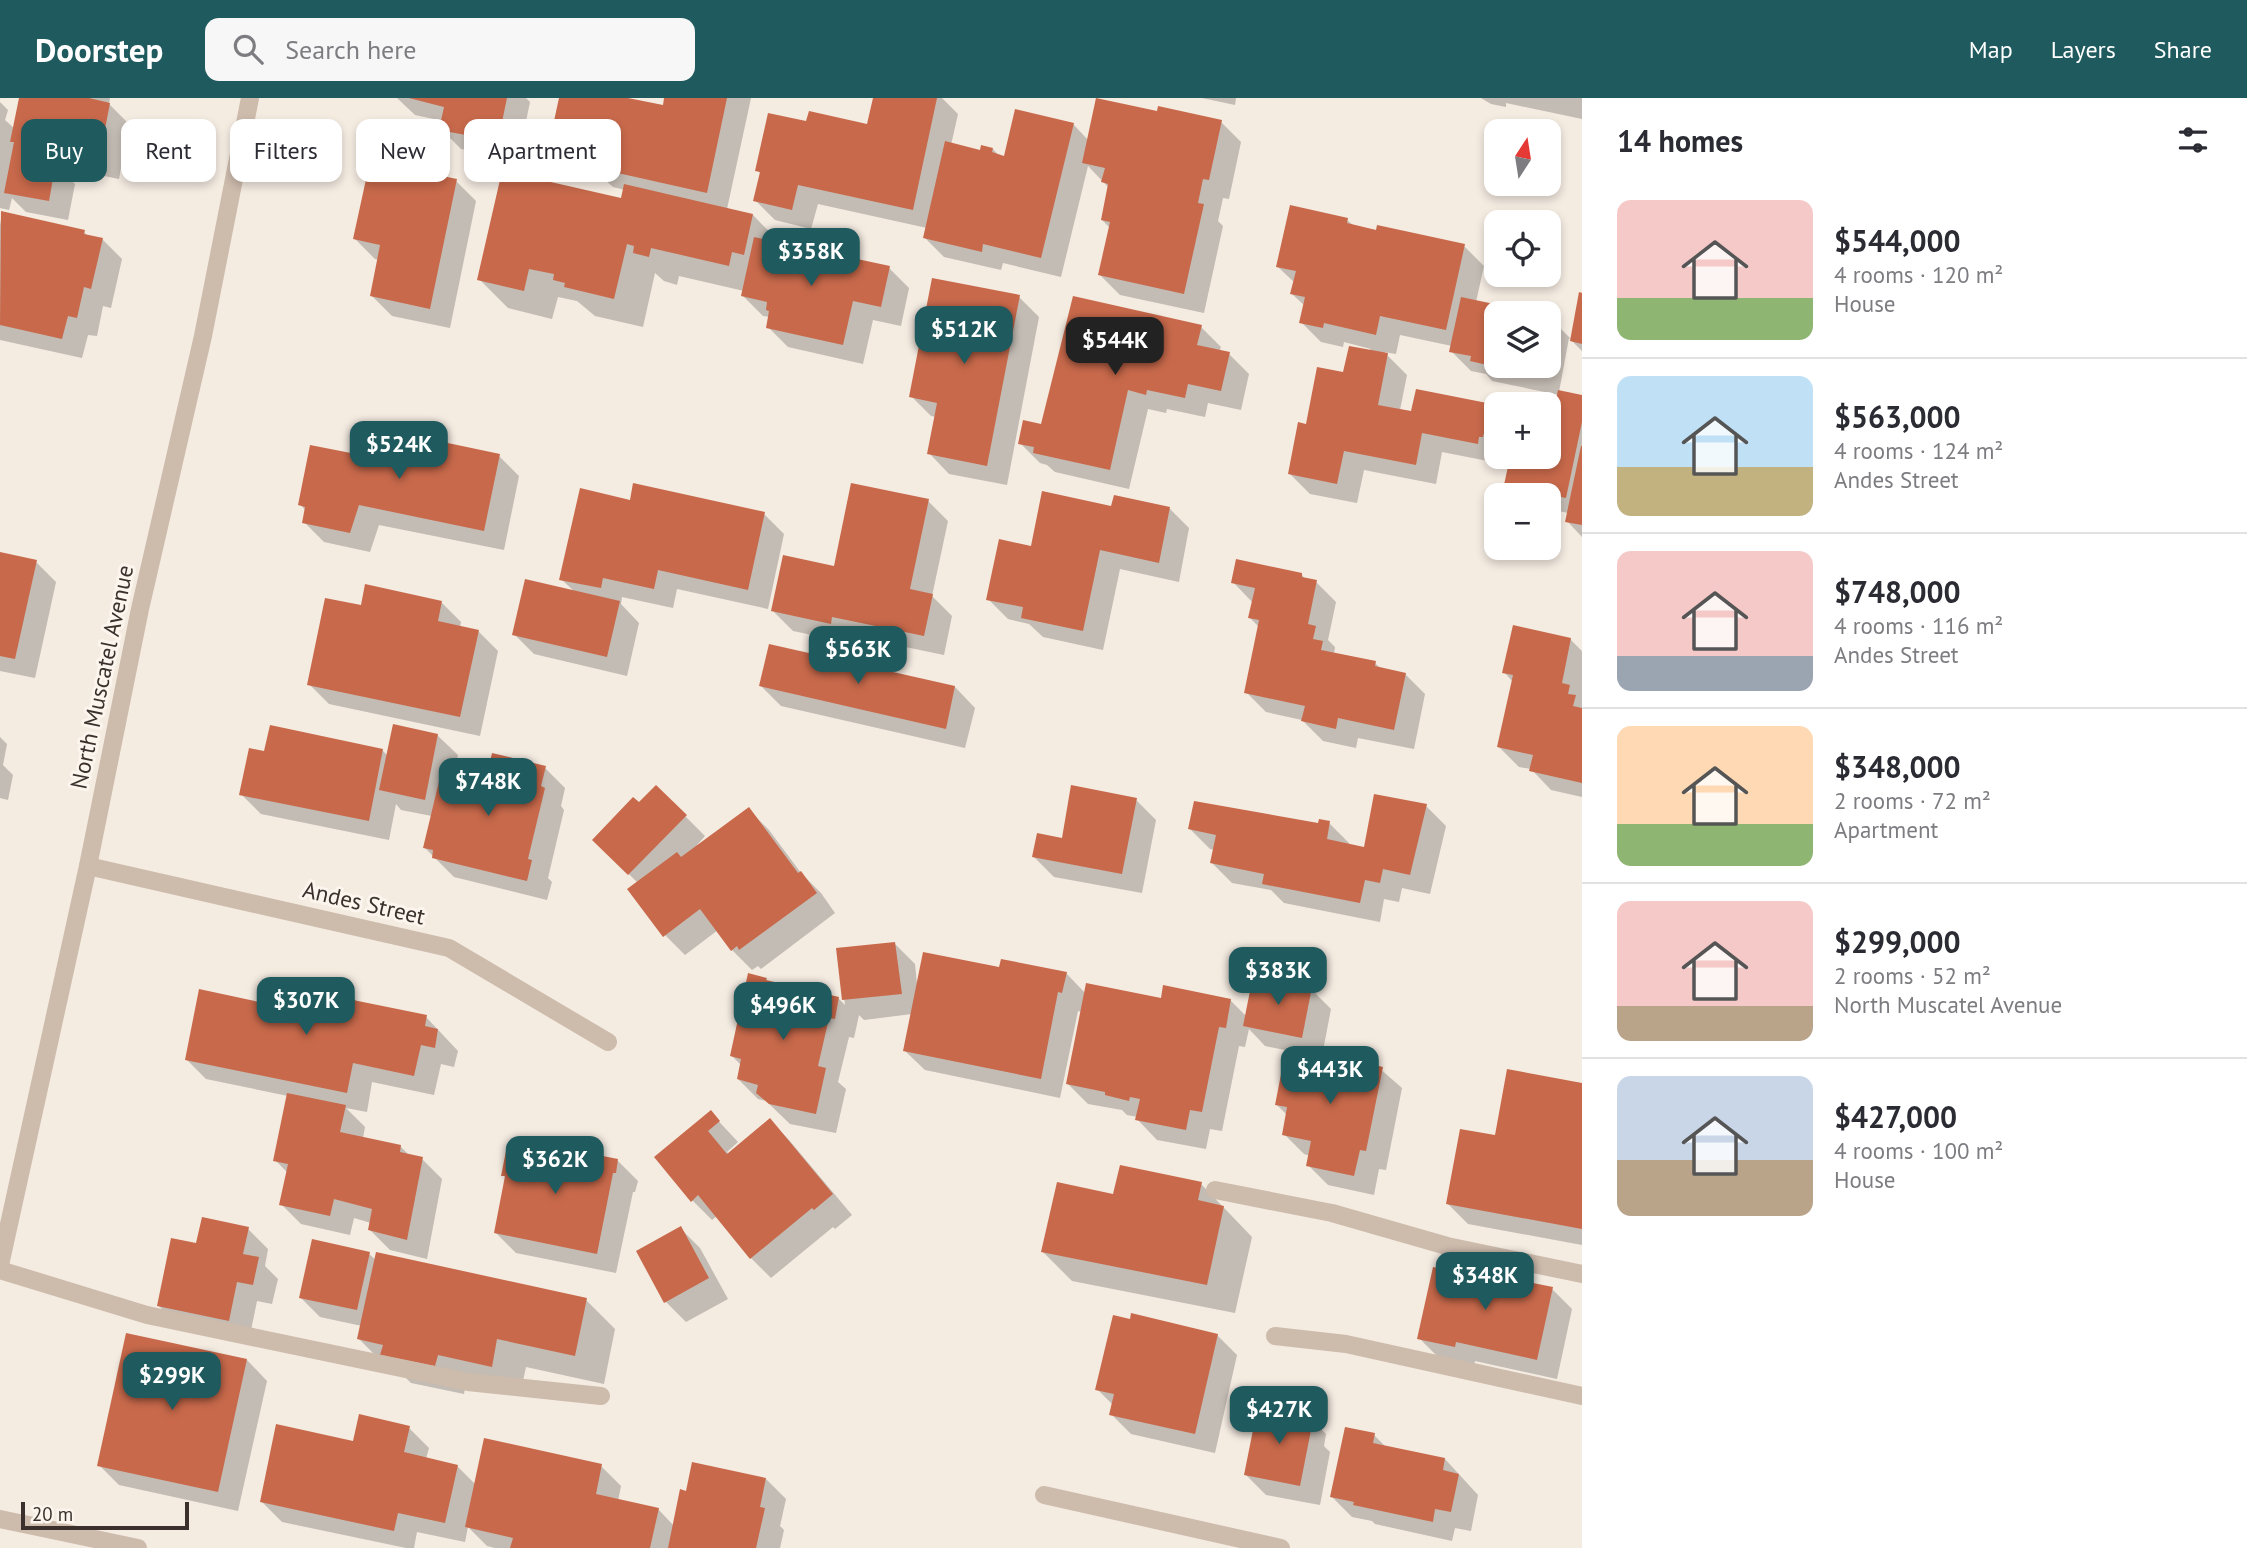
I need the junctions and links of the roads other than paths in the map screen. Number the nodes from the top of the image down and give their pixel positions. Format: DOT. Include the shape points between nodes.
graph roads {
  1 [pos="250,98"];
  2 [pos="88,866"];
  3 [pos="607,1042"];
  4 [pos="1215,1190"];
  5 [pos="0,1268"];
  6 [pos="1582,1274"];
  7 [pos="1275,1336"];
  8 [pos="601,1396"];
  9 [pos="1582,1396"];
  10 [pos="1044,1495"];
  11 [pos="0,1519"];
  12 [pos="138,1548"];
  13 [pos="1281,1548"];
  1 -- 2 [label="street, North Muscatel Avenue"];
  2 -- 3 [label="street, Andes Street" via="449,947"];
  2 -- 5 [label="street, North Muscatel Avenue"];
  4 -- 6 [label="street" via="1332,1213 1447,1246"];
  5 -- 8 [label="street" via="147,1315 468,1382"];
  7 -- 9 [label="street" via="1346,1344"];
  10 -- 13 [label="street"];
  11 -- 12 [label="street"];
}
